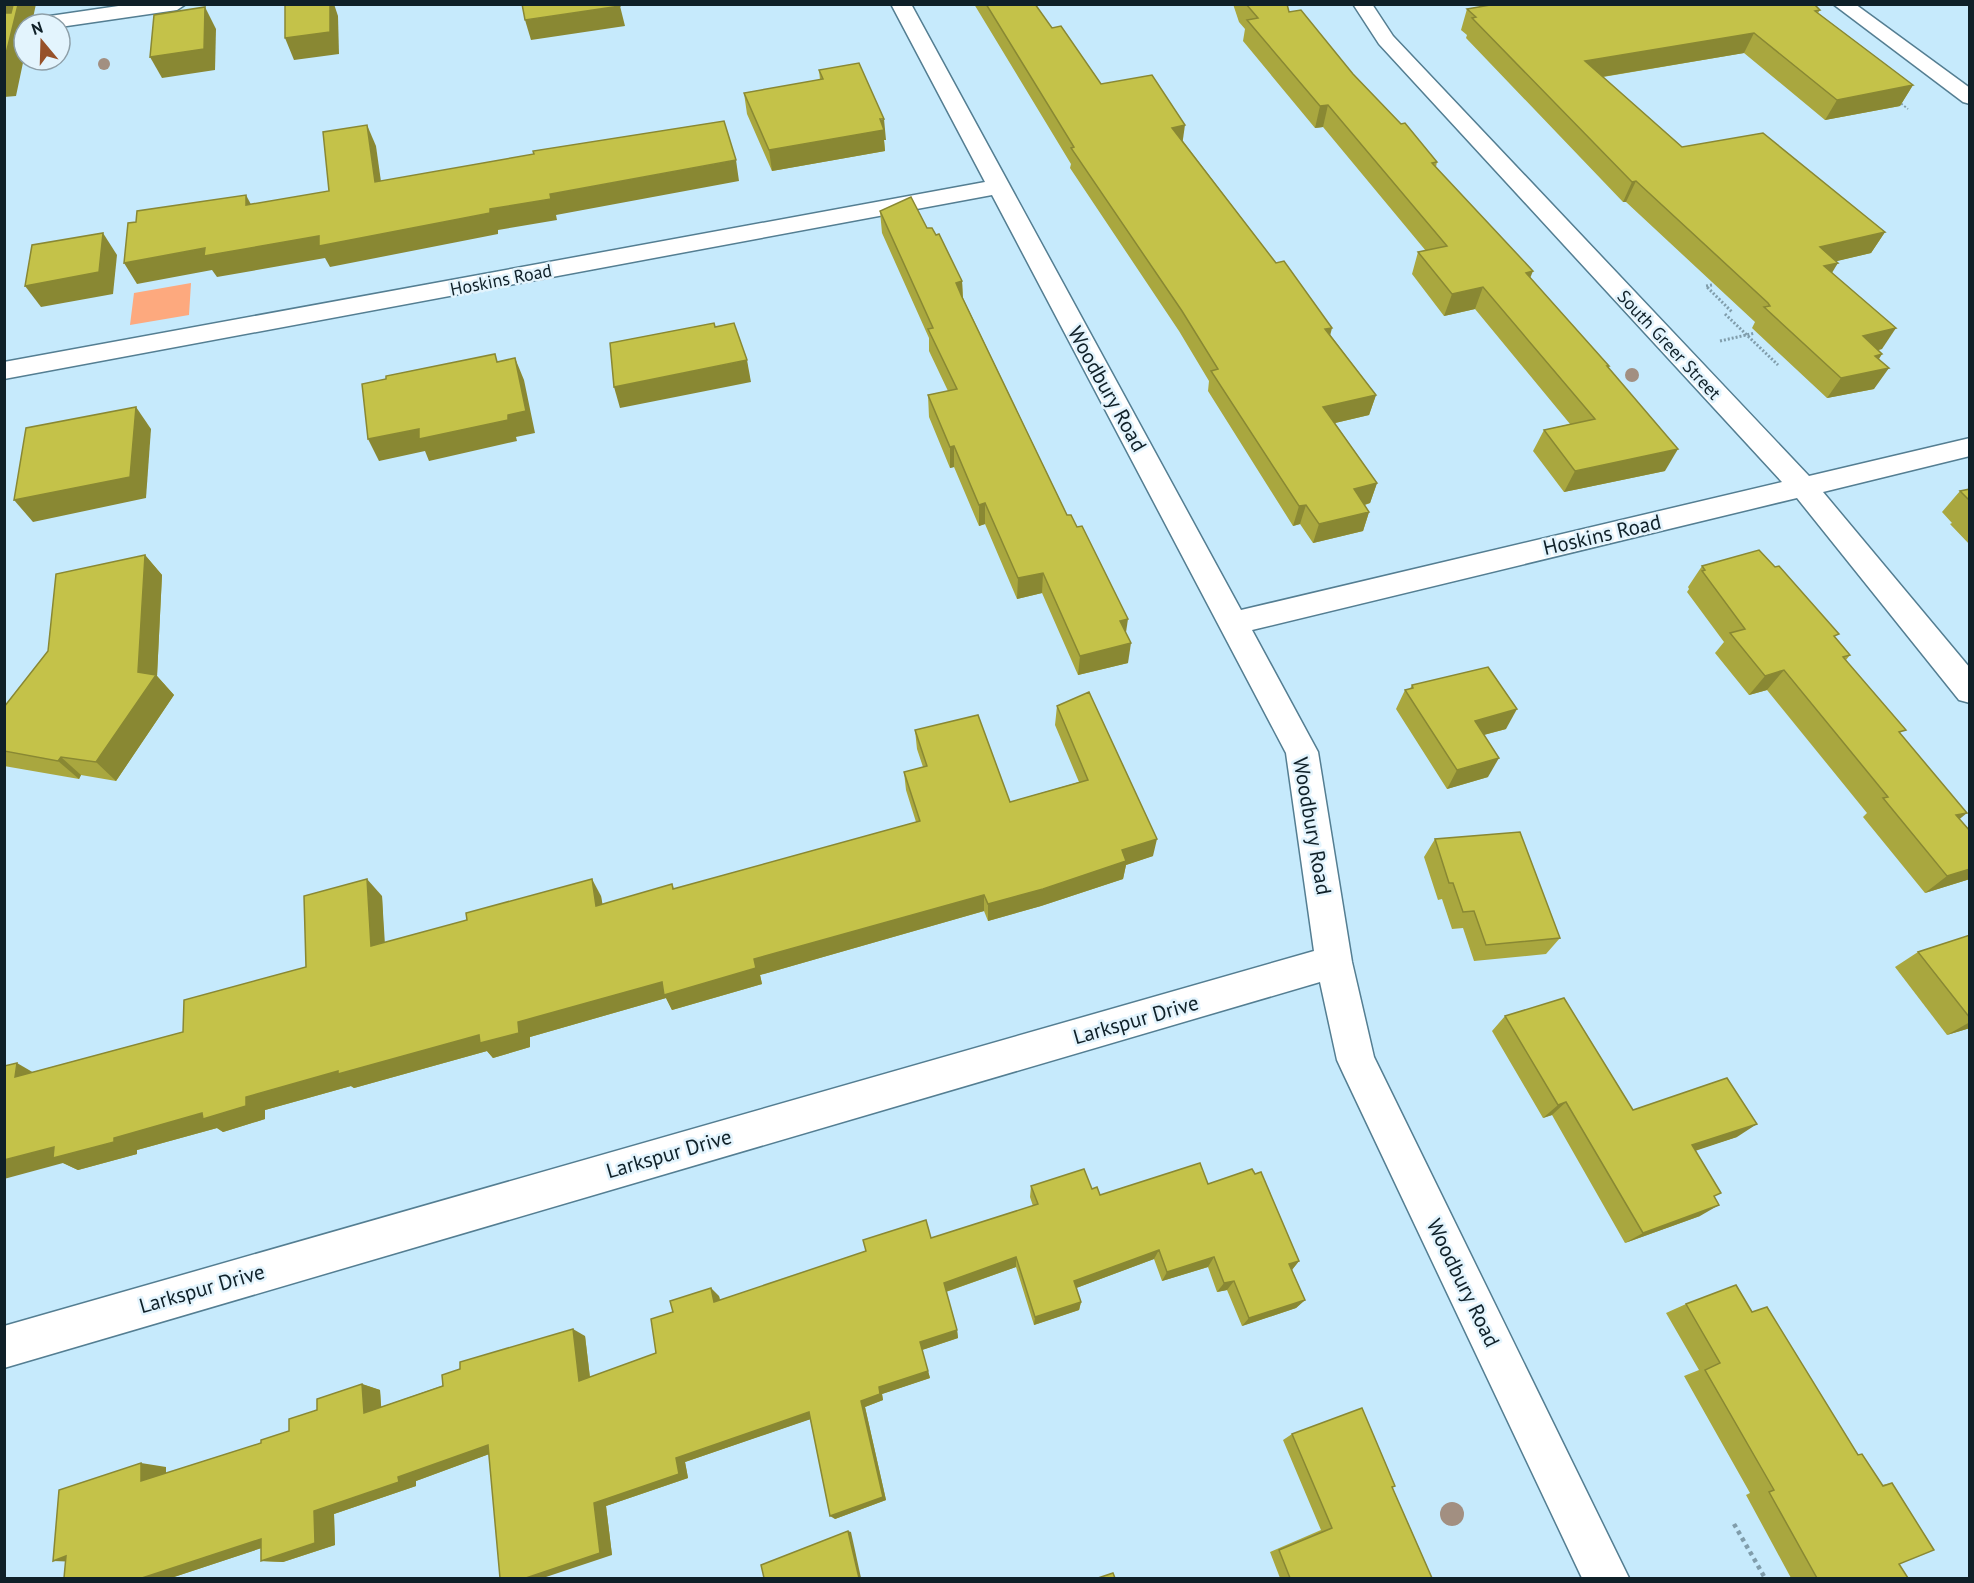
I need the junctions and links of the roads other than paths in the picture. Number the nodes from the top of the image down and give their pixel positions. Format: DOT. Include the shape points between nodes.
graph roads {
  1 [pos="177,4"];
  2 [pos="901,4"];
  3 [pos="1362,4"];
  4 [pos="1842,4"];
  5 [pos="123,8"];
  6 [pos="72,17"];
  7 [pos="1970,98"];
  8 [pos="997,187"];
  9 [pos="4,371"];
  10 [pos="1970,447"];
  11 [pos="1803,487"];
  12 [pos="1233,623"];
  13 [pos="1970,691"];
  14 [pos="1334,962"];
  15 [pos="4,1347"];
  16 [pos="1606,1578"];
  1 -- 5 [label="street"];
  2 -- 8 [label="street, Woodbury Road"];
  3 -- 11 [label="street, South Greer Street" via="1400,55"];
  4 -- 7 [label="street"];
  5 -- 6 [label="street"];
  8 -- 9 [label="street, Hoskins Road"];
  8 -- 12 [label="street, Woodbury Road"];
  10 -- 11 [label="street, Hoskins Road"];
  11 -- 12 [label="street, Hoskins Road"];
  11 -- 13 [label="street, South Greer Street"];
  12 -- 14 [label="street, Woodbury Road" via="1302,752"];
  14 -- 15 [label="street, Larkspur Drive"];
  14 -- 16 [label="street, Woodbury Road" via="1356,1060"];
}
